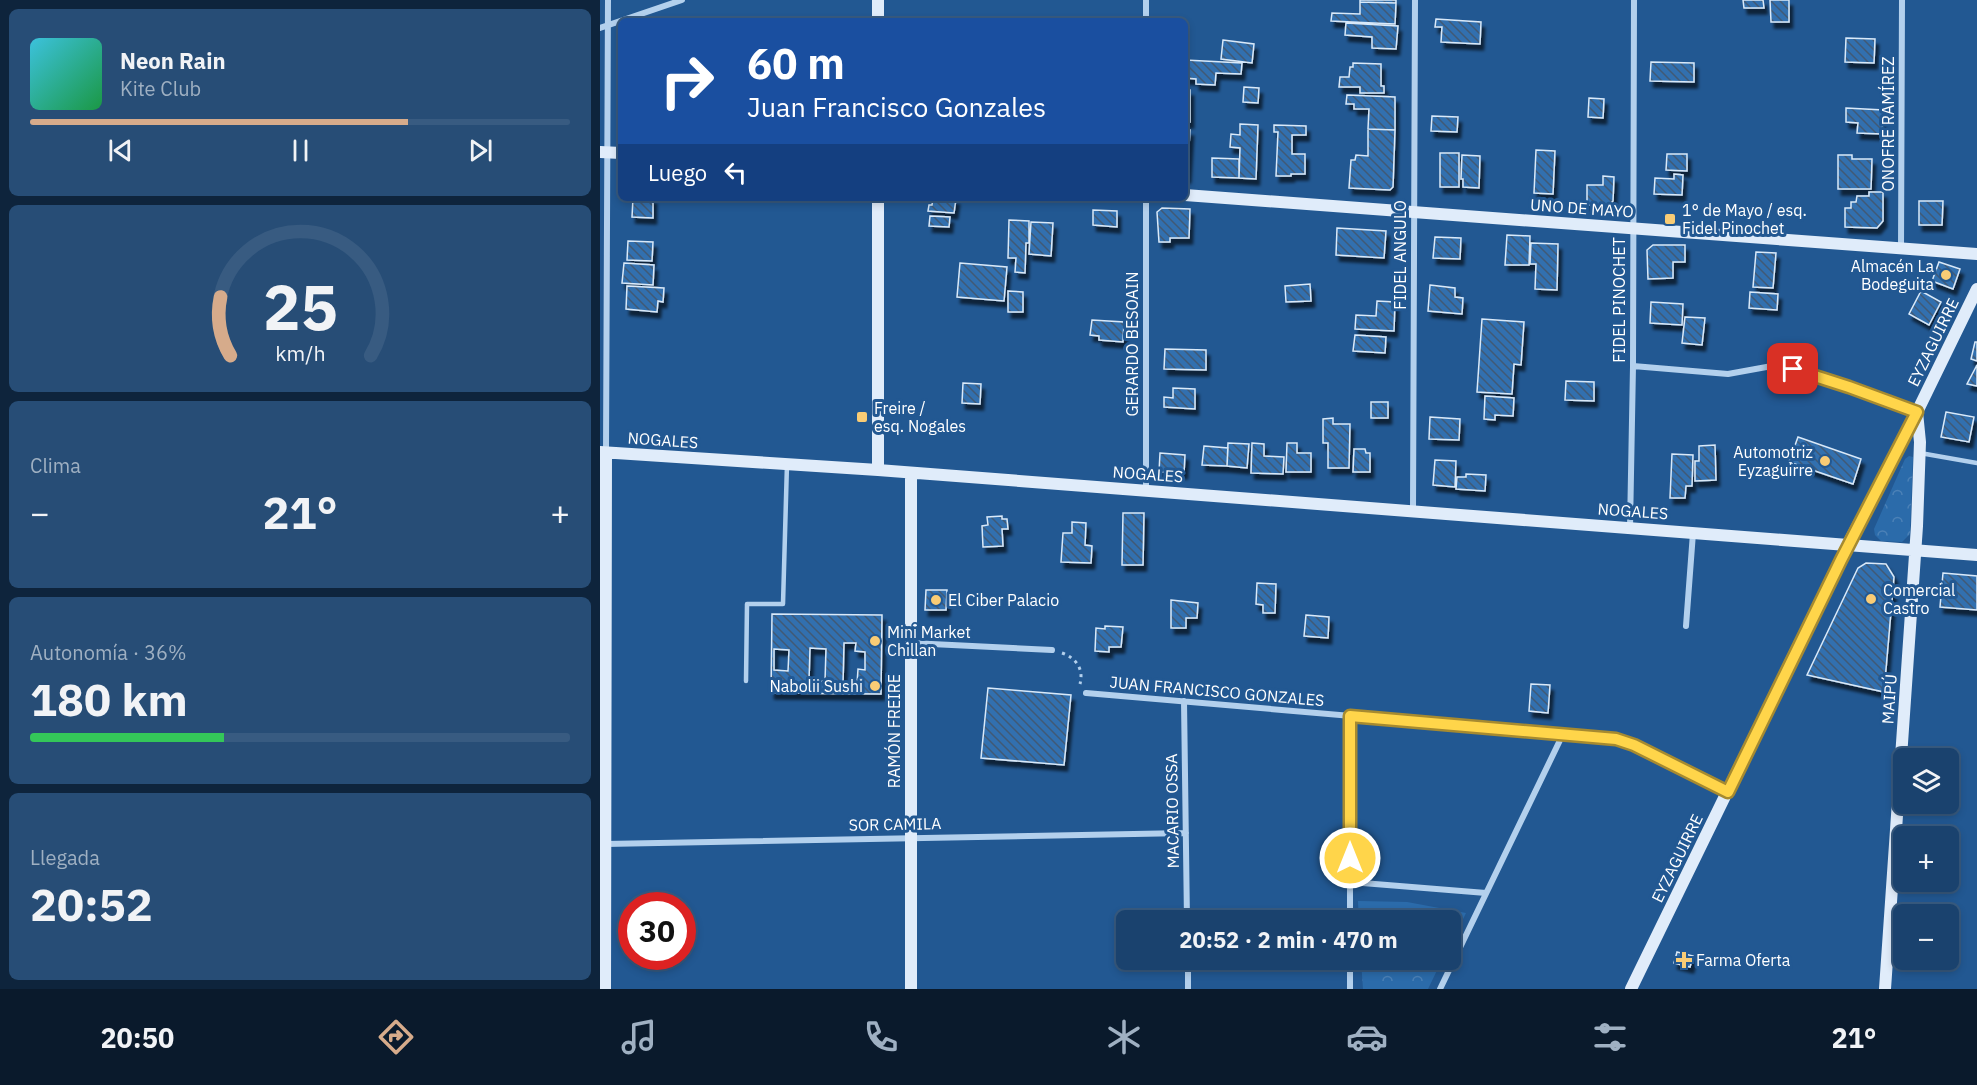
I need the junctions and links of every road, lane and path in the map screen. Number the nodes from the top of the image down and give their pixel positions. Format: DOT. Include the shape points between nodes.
graph roads {
  1 [pos="608,0"];
  2 [pos="682,0"];
  3 [pos="878,0"];
  4 [pos="1146,0"];
  5 [pos="1415,0"];
  6 [pos="1634,0"];
  7 [pos="1902,0"];
  8 [pos="629,18"];
  9 [pos="878,18"];
  10 [pos="1146,18"];
  11 [pos="618,22"];
  12 [pos="608,25"];
  13 [pos="600,28"];
  14 [pos="604,152"];
  15 [pos="1188,195"];
  16 [pos="878,201"];
  17 [pos="1146,201"];
  18 [pos="1414,212"];
  19 [pos="1633,228"];
  20 [pos="1901,248"];
  21 [pos="1977,254"];
  22 [pos="1977,289"];
  23 [pos="1634,366"];
  24 [pos="1917,412"];
  25 [pos="603,452"];
  26 [pos="1920,453"];
  27 [pos="1977,463"];
  28 [pos="787,464"];
  29 [pos="878,470"];
  30 [pos="910,473"];
  31 [pos="1146,490"];
  32 [pos="1413,511"];
  33 [pos="1630,528"];
  34 [pos="1693,532"];
  35 [pos="1848,544"];
  36 [pos="1915,550"];
  37 [pos="1977,555"];
  38 [pos="1686,626"];
  39 [pos="911,643"];
  40 [pos="1052,650"];
  41 [pos="746,681"];
  42 [pos="1086,693"];
  43 [pos="1184,701"];
  44 [pos="1350,716"];
  45 [pos="1563,734"];
  46 [pos="1728,792"];
  47 [pos="1186,833"];
  48 [pos="911,837"];
  49 [pos="605,844"];
  50 [pos="1350,882"];
  51 [pos="1486,893"];
  52 [pos="1187,910"];
  53 [pos="1350,910"];
  54 [pos="1188,970"];
  55 [pos="1350,970"];
  56 [pos="605,989"];
  57 [pos="911,989"];
  58 [pos="1188,989"];
  59 [pos="1350,989"];
  60 [pos="1440,989"];
  61 [pos="1632,989"];
  62 [pos="1885,989"];
  1 -- 12 [label="street"];
  2 -- 8 [label="street"];
  3 -- 9 [label="street"];
  4 -- 10 [label="street"];
  5 -- 18 [label="street, FIDEL ANGULO"];
  6 -- 19 [label="street, FIDEL PINOCHET"];
  7 -- 20 [label="street, ONOFRE RAMÍREZ"];
  11 -- 12 [label="street"];
  12 -- 13 [label="street"];
  12 -- 14 [label="street"];
  14 -- 25 [label="street"];
  15 -- 18 [label="street, UNO DE MAYO"];
  16 -- 29 [label="street"];
  17 -- 31 [label="street, GERARDO BESOAIN"];
  18 -- 19 [label="street, UNO DE MAYO"];
  18 -- 32 [label="street, FIDEL ANGULO"];
  19 -- 20 [label="street, UNO DE MAYO"];
  19 -- 23 [label="street, FIDEL PINOCHET"];
  20 -- 21 [label="street, UNO DE MAYO"];
  22 -- 24 [label="street, EYZAGUIRRE"];
  23 -- 24 [label="street" via="1728,374 1786,367"];
  23 -- 33 [label="street, FIDEL PINOCHET"];
  24 -- 26 [label="street, MAIPÚ"];
  24 -- 35 [label="street, EYZAGUIRRE"];
  25 -- 28 [label="street, NOGALES"];
  25 -- 49 [label="street"];
  26 -- 27 [label="lane"];
  26 -- 36 [label="street, MAIPÚ"];
  28 -- 29 [label="street, NOGALES"];
  28 -- 41 [label="lane" via="783,604 747,604"];
  29 -- 30 [label="street, NOGALES"];
  30 -- 31 [label="street, NOGALES"];
  30 -- 39 [label="street, RAMÓN FREIRE"];
  31 -- 32 [label="street, NOGALES"];
  32 -- 33 [label="street, NOGALES"];
  33 -- 34 [label="street, NOGALES"];
  34 -- 35 [label="street, NOGALES"];
  34 -- 38 [label="street"];
  35 -- 36 [label="street, NOGALES"];
  35 -- 46 [label="street, EYZAGUIRRE"];
  36 -- 37 [label="street, NOGALES"];
  36 -- 62 [label="street, MAIPÚ"];
  39 -- 40 [label="street"];
  39 -- 48 [label="street, RAMÓN FREIRE"];
  40 -- 42 [label="path" via="1076,662 1080,668 1079,690"];
  42 -- 43 [label="street, JUAN FRANCISCO GONZALES"];
  43 -- 44 [label="street, JUAN FRANCISCO GONZALES"];
  43 -- 47 [label="street, MACARIO OSSA"];
  44 -- 45 [label="street, JUAN FRANCISCO GONZALES"];
  44 -- 50 [label="street"];
  45 -- 46 [label="street, JUAN FRANCISCO GONZALES" via="1625,741"];
  45 -- 51 [label="street"];
  46 -- 61 [label="street, EYZAGUIRRE"];
  47 -- 48 [label="street, SOR CAMILA"];
  47 -- 52 [label="street, MACARIO OSSA"];
  48 -- 49 [label="street, SOR CAMILA"];
  48 -- 57 [label="street, RAMÓN FREIRE"];
  49 -- 56 [label="street"];
  50 -- 51 [label="street"];
  50 -- 53 [label="street"];
  51 -- 60 [label="street"];
  54 -- 58 [label="street"];
  55 -- 59 [label="street"];
}
